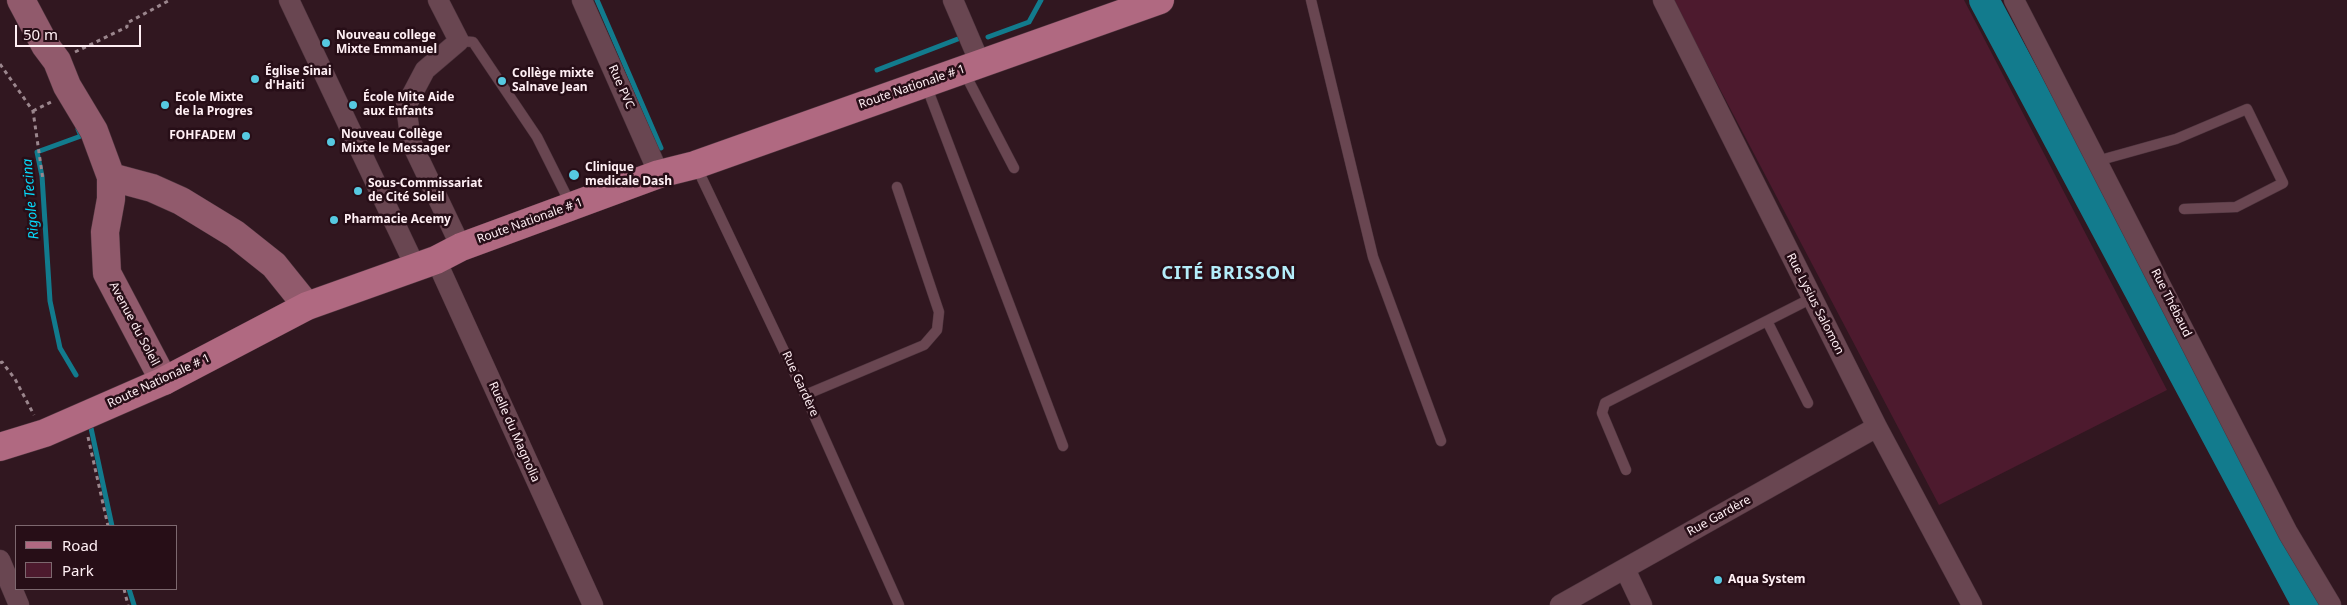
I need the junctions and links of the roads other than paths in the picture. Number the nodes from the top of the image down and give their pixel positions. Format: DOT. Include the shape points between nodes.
graph roads {
  1 [pos="21,0"];
  2 [pos="289,0"];
  3 [pos="438,0"];
  4 [pos="582,0"];
  5 [pos="953,0"];
  6 [pos="1160,0"];
  7 [pos="1311,0"];
  8 [pos="1663,0"];
  9 [pos="2014,0"];
  10 [pos="1132,4"];
  11 [pos="459,41"];
  12 [pos="972,66"];
  13 [pos="925,82"];
  14 [pos="2097,161"];
  15 [pos="696,165"];
  16 [pos="1014,168"];
  17 [pos="659,174"];
  18 [pos="111,176"];
  19 [pos="897,187"];
  20 [pos="572,207"];
  21 [pos="2184,209"];
  22 [pos="461,247"];
  23 [pos="426,263"];
  24 [pos="1812,298"];
  25 [pos="308,306"];
  26 [pos="1767,321"];
  27 [pos="164,381"];
  28 [pos="805,395"];
  29 [pos="1808,403"];
  30 [pos="1877,427"];
  31 [pos="1441,441"];
  32 [pos="1063,446"];
  33 [pos="0,447"];
  34 [pos="1626,470"];
  35 [pos="0,560"];
  36 [pos="1625,569"];
  37 [pos="19,605"];
  38 [pos="593,605"];
  39 [pos="899,605"];
  40 [pos="1560,605"];
  41 [pos="1642,605"];
  42 [pos="1972,605"];
  43 [pos="2331,605"];
  1 -- 18 [label="main road, Avenue du Soleil" via="94,131"];
  2 -- 23 [label="street, Ruelle du Magnolia"];
  3 -- 11 [label="street"];
  4 -- 17 [label="street, Rue PVC"];
  5 -- 12 [label="street"];
  6 -- 10 [label="main road, Route Nationale # 1"];
  7 -- 31 [label="lane" via="1373,256"];
  8 -- 24 [label="street, Rue Lysius Salomon"];
  9 -- 14 [label="street, Rue Thébaud"];
  10 -- 12 [label="main road, Route Nationale # 1"];
  11 -- 20 [label="lane" via="472,42 485,60 537,137"];
  11 -- 22 [label="street" via="425,70 406,106 411,142"];
  12 -- 13 [label="main road, Route Nationale # 1"];
  12 -- 16 [label="lane"];
  13 -- 15 [label="main road, Route Nationale # 1"];
  13 -- 32 [label="lane"];
  14 -- 21 [label="lane" via="2176,139 2247,109 2283,183 2236,207"];
  14 -- 43 [label="street, Rue Thébaud" via="2288,533"];
  15 -- 17 [label="main road, Route Nationale # 1"];
  15 -- 28 [label="lane, Rue Gardère"];
  17 -- 20 [label="main road, Route Nationale # 1"];
  18 -- 25 [label="main road" via="181,201 235,234 274,265"];
  18 -- 27 [label="main road, Avenue du Soleil" via="105,232 107,273"];
  19 -- 28 [label="lane" via="939,312 936,330 924,345"];
  20 -- 22 [label="main road, Route Nationale # 1"];
  22 -- 23 [label="main road, Route Nationale # 1"];
  23 -- 25 [label="main road, Route Nationale # 1"];
  23 -- 38 [label="street, Ruelle du Magnolia"];
  24 -- 26 [label="lane"];
  24 -- 30 [label="street, Rue Lysius Salomon"];
  25 -- 27 [label="main road, Route Nationale # 1"];
  26 -- 29 [label="lane"];
  26 -- 34 [label="lane" via="1605,403 1602,414"];
  27 -- 33 [label="main road, Route Nationale # 1" via="45,434"];
  28 -- 39 [label="lane, Rue Gardère"];
  30 -- 36 [label="street, Rue Gardère"];
  30 -- 42 [label="street, Rue Lysius Salomon"];
  35 -- 37 [label="street"];
  36 -- 40 [label="street, Rue Gardère"];
  36 -- 41 [label="street"];
}
